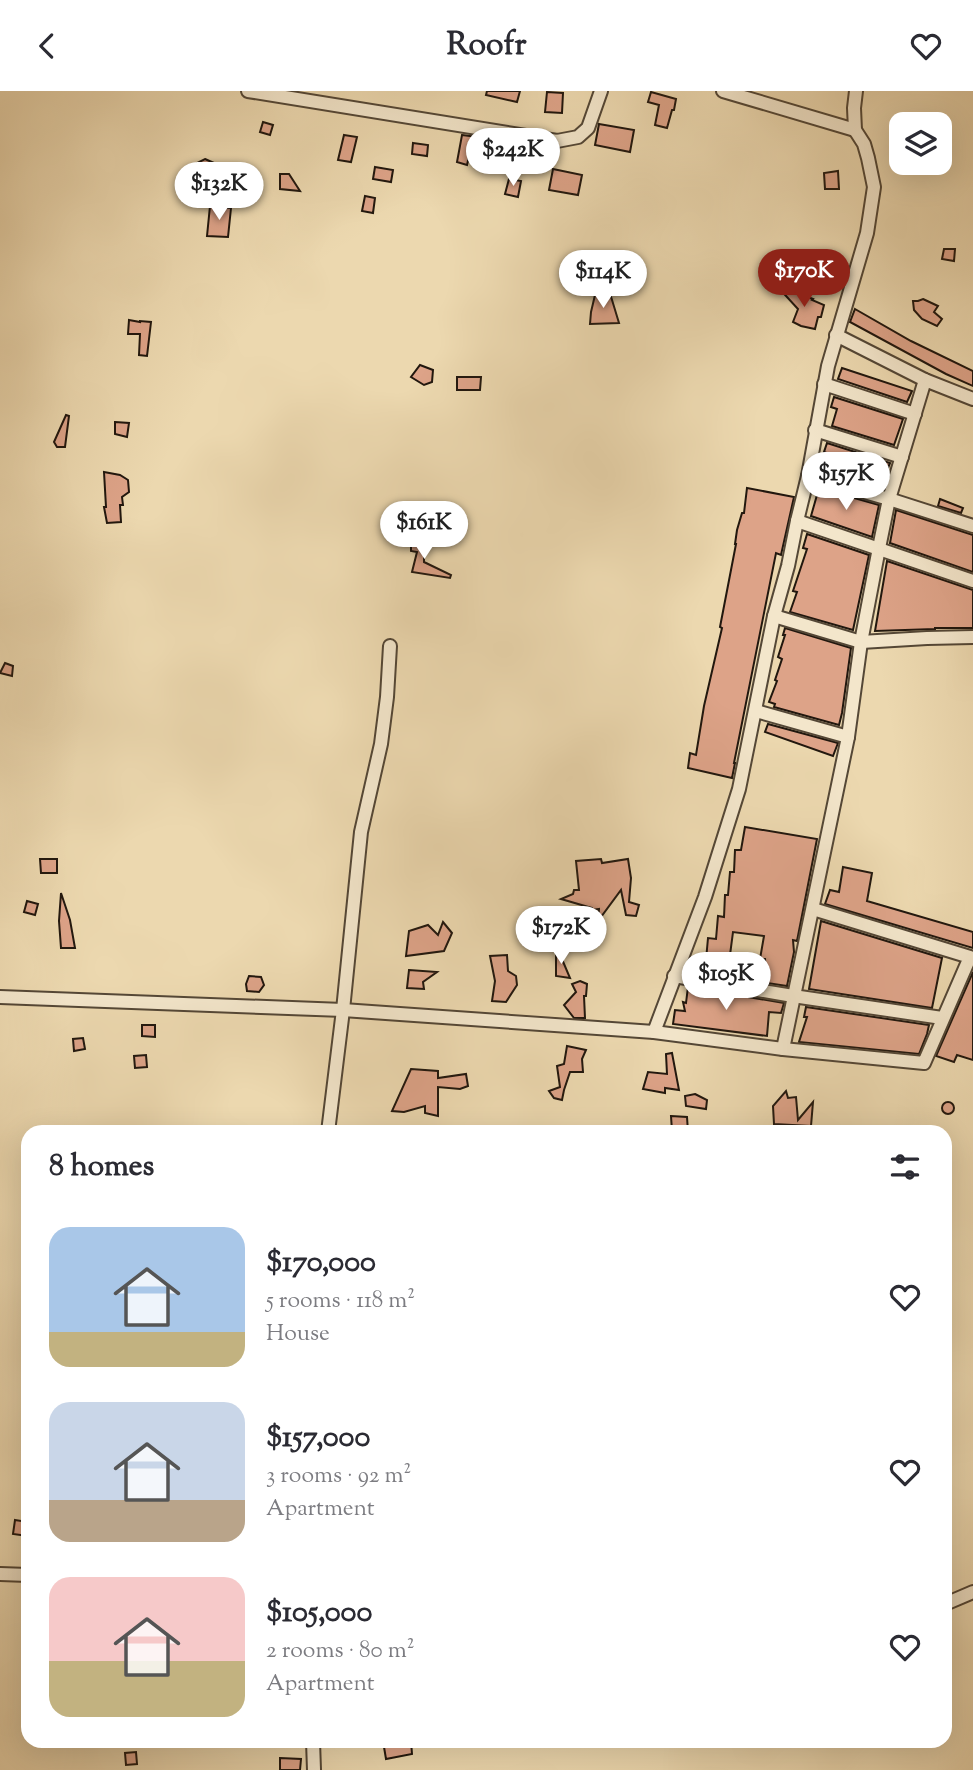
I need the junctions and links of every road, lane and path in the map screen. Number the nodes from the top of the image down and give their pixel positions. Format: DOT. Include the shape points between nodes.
graph roads {
  1 [pos="248,91"];
  2 [pos="601,91"];
  3 [pos="723,91"];
  4 [pos="856,91"];
  5 [pos="855,130"];
  6 [pos="836,335"];
  7 [pos="925,380"];
  8 [pos="824,384"];
  9 [pos="973,400"];
  10 [pos="915,414"];
  11 [pos="816,430"];
  12 [pos="902,457"];
  13 [pos="808,476"];
  14 [pos="889,499"];
  15 [pos="796,521"];
  16 [pos="973,526"];
  17 [pos="879,548"];
  18 [pos="973,581"];
  19 [pos="774,616"];
  20 [pos="973,638"];
  21 [pos="861,642"];
  22 [pos="390,646"];
  23 [pos="756,711"];
  24 [pos="848,737"];
  25 [pos="813,908"];
  26 [pos="674,976"];
  27 [pos="793,996"];
  28 [pos="0,997"];
  29 [pos="342,1010"];
  30 [pos="942,1019"];
  31 [pos="654,1032"];
  32 [pos="783,1049"];
  33 [pos="329,1125"];
  34 [pos="0,1574"];
  35 [pos="21,1575"];
  36 [pos="973,1592"];
  37 [pos="952,1601"];
  38 [pos="313,1748"];
  39 [pos="314,1770"];
  1 -- 2 [label="street" via="557,141 578,137 588,128"];
  3 -- 5 [label="street"];
  4 -- 5 [label="street"];
  5 -- 6 [label="street" via="864,144 874,187 867,233"];
  6 -- 7 [label="street"];
  6 -- 8 [label="street"];
  7 -- 9 [label="street"];
  7 -- 10 [label="street"];
  8 -- 10 [label="street"];
  8 -- 11 [label="street"];
  10 -- 12 [label="street"];
  11 -- 12 [label="street"];
  11 -- 13 [label="street"];
  12 -- 14 [label="street"];
  13 -- 14 [label="street"];
  13 -- 15 [label="street"];
  14 -- 16 [label="street"];
  14 -- 17 [label="street"];
  15 -- 17 [label="street"];
  15 -- 19 [label="street"];
  17 -- 18 [label="street"];
  17 -- 21 [label="street"];
  19 -- 21 [label="street"];
  19 -- 23 [label="street"];
  20 -- 21 [label="street"];
  21 -- 24 [label="street"];
  22 -- 29 [label="street" via="381,744 361,832"];
  23 -- 24 [label="street"];
  23 -- 26 [label="street" via="731,819"];
  24 -- 25 [label="street"];
  25 -- 27 [label="street"];
  25 -- 30 [label="street" via="970,957"];
  26 -- 27 [label="street"];
  26 -- 31 [label="street"];
  27 -- 30 [label="street"];
  27 -- 32 [label="street"];
  28 -- 29 [label="street"];
  29 -- 31 [label="street"];
  29 -- 33 [label="street"];
  30 -- 32 [label="street" via="924,1063"];
  31 -- 32 [label="street"];
  34 -- 35 [label="street"];
  36 -- 37 [label="street"];
  38 -- 39 [label="street"];
}
